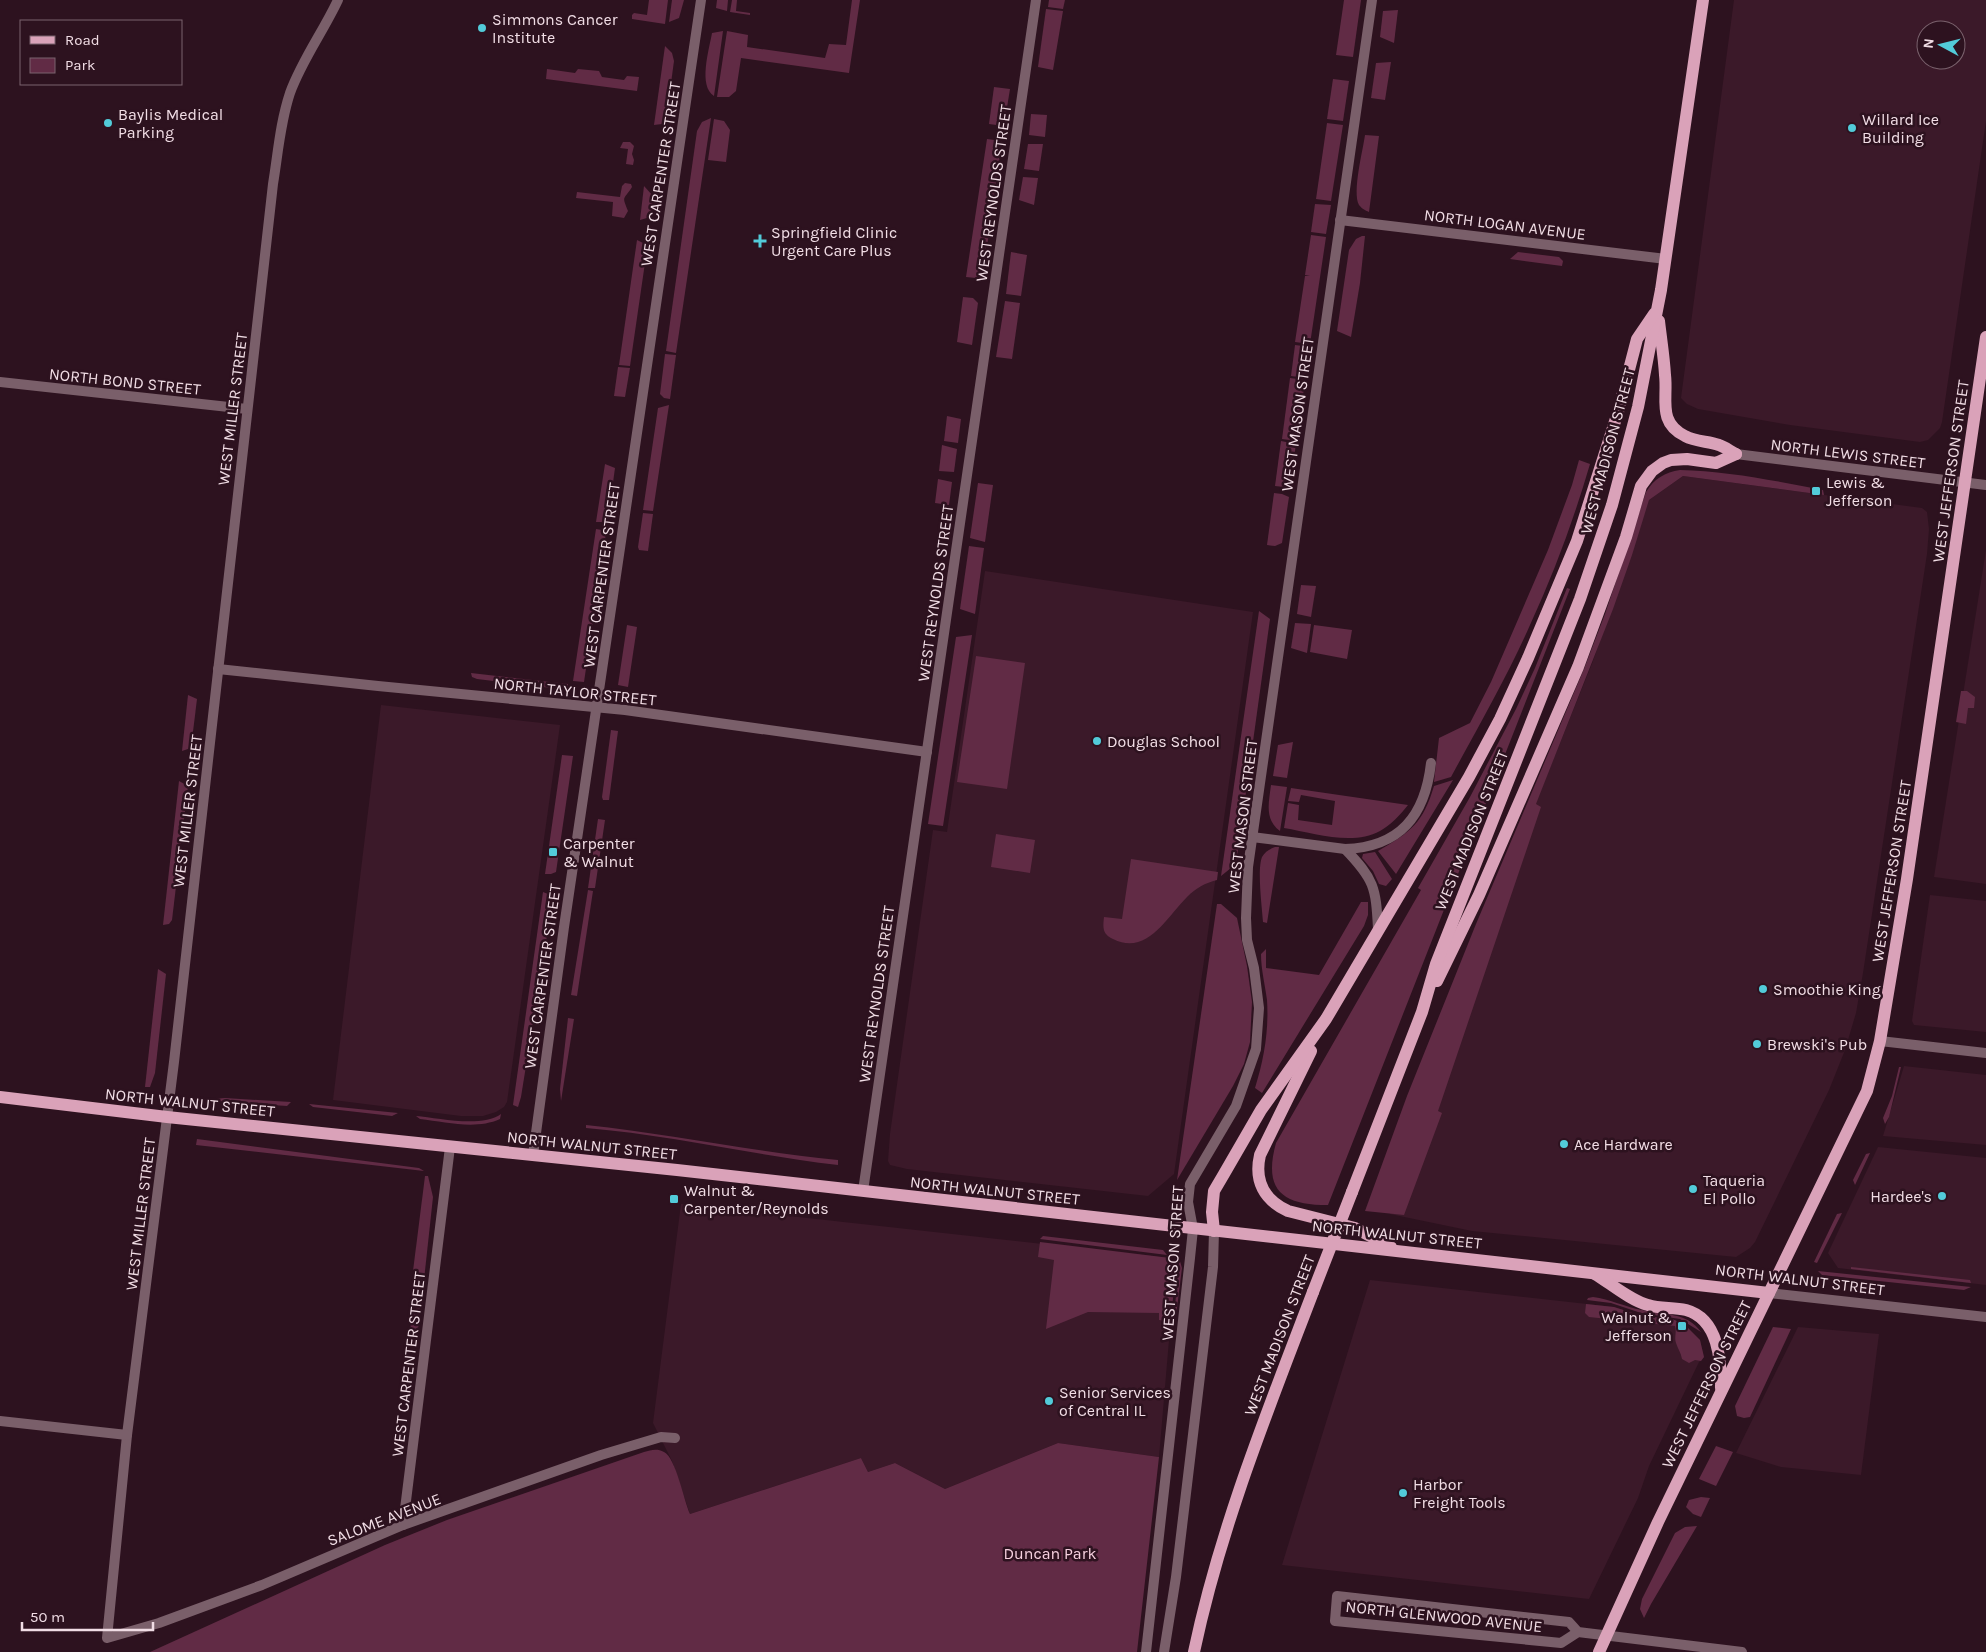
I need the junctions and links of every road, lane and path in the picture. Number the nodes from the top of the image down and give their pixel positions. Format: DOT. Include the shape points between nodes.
graph roads {
  1 [pos="338,0"];
  2 [pos="701,0"];
  3 [pos="1036,0"];
  4 [pos="1372,0"];
  5 [pos="1703,0"];
  6 [pos="1340,220"];
  7 [pos="1666,259"];
  8 [pos="1658,308"];
  9 [pos="1986,337"];
  10 [pos="0,382"];
  11 [pos="247,409"];
  12 [pos="1736,454"];
  13 [pos="1966,482"];
  14 [pos="1986,486"];
  15 [pos="218,669"];
  16 [pos="596,708"];
  17 [pos="928,752"];
  18 [pos="1431,763"];
  19 [pos="1252,837"];
  20 [pos="1345,849"];
  21 [pos="1378,929"];
  22 [pos="1422,1012"];
  23 [pos="1326,1019"];
  24 [pos="1880,1042"];
  25 [pos="1986,1053"];
  26 [pos="0,1097"];
  27 [pos="166,1116"];
  28 [pos="450,1146"];
  29 [pos="534,1155"];
  30 [pos="863,1191"];
  31 [pos="1193,1229"];
  32 [pos="1214,1231"];
  33 [pos="1397,1250"];
  34 [pos="1592,1272"];
  35 [pos="1769,1292"];
  36 [pos="1986,1317"];
  37 [pos="1721,1393"];
  38 [pos="0,1421"];
  39 [pos="127,1435"];
  40 [pos="674,1438"];
  41 [pos="403,1526"];
  42 [pos="1578,1632"];
  43 [pos="1607,1635"];
  44 [pos="107,1638"];
  45 [pos="1146,1652"];
  46 [pos="1164,1652"];
  47 [pos="1194,1652"];
  48 [pos="1600,1652"];
  49 [pos="1742,1652"];
  1 -- 11 [label="street, WEST MILLER STREET" via="301,67 283,118"];
  2 -- 16 [label="street, WEST CARPENTER STREET"];
  3 -- 17 [label="street, WEST REYNOLDS STREET"];
  4 -- 6 [label="street, WEST MASON STREET"];
  5 -- 7 [label="main road, WEST MADISON STREET"];
  6 -- 7 [label="street, NORTH LOGAN AVENUE"];
  6 -- 19 [label="street, WEST MASON STREET"];
  7 -- 8 [label="main road, WEST MADISON STREET"];
  8 -- 12 [label="main road" via="1666,378 1664,408 1668,420 1685,436 1719,445"];
  8 -- 21 [label="main road" via="1636,339 1618,412 1577,541 1528,658 1469,777"];
  8 -- 22 [label="main road, WEST MADISON STREET" via="1638,407 1612,505 1580,599 1436,964"];
  9 -- 13 [label="main road, WEST JEFFERSON STREET"];
  10 -- 11 [label="street, NORTH BOND STREET"];
  11 -- 15 [label="street, WEST MILLER STREET"];
  12 -- 13 [label="street, NORTH LEWIS STREET"];
  12 -- 22 [label="main road" via="1716,462 1671,460 1652,471 1640,486 1578,667 1479,895"];
  13 -- 14 [label="street, NORTH LEWIS STREET"];
  13 -- 24 [label="main road, WEST JEFFERSON STREET"];
  15 -- 16 [label="street, NORTH TAYLOR STREET"];
  15 -- 27 [label="street, WEST MILLER STREET"];
  16 -- 17 [label="street, NORTH TAYLOR STREET"];
  16 -- 29 [label="street, WEST CARPENTER STREET"];
  17 -- 30 [label="street, WEST REYNOLDS STREET"];
  18 -- 20 [label="street" via="1429,782 1420,807 1411,820 1384,842"];
  19 -- 20 [label="street"];
  19 -- 31 [label="street, WEST MASON STREET" via="1246,918 1260,1008 1256,1049 1236,1106 1190,1184 1188,1202"];
  20 -- 21 [label="street" via="1362,866 1375,890"];
  21 -- 23 [label="main road"];
  22 -- 47 [label="main road, WEST MADISON STREET, bridge" via="1243,1477"];
  23 -- 32 [label="main road" via="1261,1110 1214,1191"];
  23 -- 33 [label="main road" via="1260,1155 1260,1186 1277,1206 1355,1228"];
  24 -- 25 [label="street"];
  24 -- 35 [label="main road, WEST JEFFERSON STREET" via="1868,1091"];
  26 -- 27 [label="main road, NORTH WALNUT STREET"];
  27 -- 28 [label="main road, NORTH WALNUT STREET"];
  27 -- 39 [label="street, WEST MILLER STREET"];
  28 -- 29 [label="main road, NORTH WALNUT STREET"];
  28 -- 41 [label="street, WEST CARPENTER STREET"];
  29 -- 30 [label="main road, NORTH WALNUT STREET"];
  30 -- 31 [label="main road, NORTH WALNUT STREET"];
  31 -- 32 [label="main road, NORTH WALNUT STREET"];
  31 -- 45 [label="street, WEST MASON STREET"];
  32 -- 33 [label="main road, NORTH WALNUT STREET"];
  32 -- 46 [label="street" via="1176,1577"];
  33 -- 34 [label="main road, NORTH WALNUT STREET"];
  34 -- 35 [label="main road, NORTH WALNUT STREET"];
  34 -- 37 [label="main road" via="1647,1305 1686,1310 1697,1315 1717,1344 1721,1362"];
  35 -- 36 [label="street, NORTH WALNUT STREET"];
  35 -- 37 [label="main road, WEST JEFFERSON STREET"];
  37 -- 43 [label="main road, WEST JEFFERSON STREET"];
  38 -- 39 [label="street"];
  39 -- 44 [label="street, WEST MILLER STREET"];
  40 -- 41 [label="street, SALOME AVENUE" via="661,1437 601,1454"];
  41 -- 44 [label="street, SALOME AVENUE" via="262,1585 159,1623"];
  42 -- 42 [label="street, NORTH GLENWOOD AVENUE" via="1569,1622 1337,1596 1335,1620 1561,1643"];
  42 -- 43 [label="street, NORTH GLENWOOD AVENUE"];
  43 -- 48 [label="main road, WEST JEFFERSON STREET"];
  43 -- 49 [label="street, NORTH GLENWOOD AVENUE"];
}
